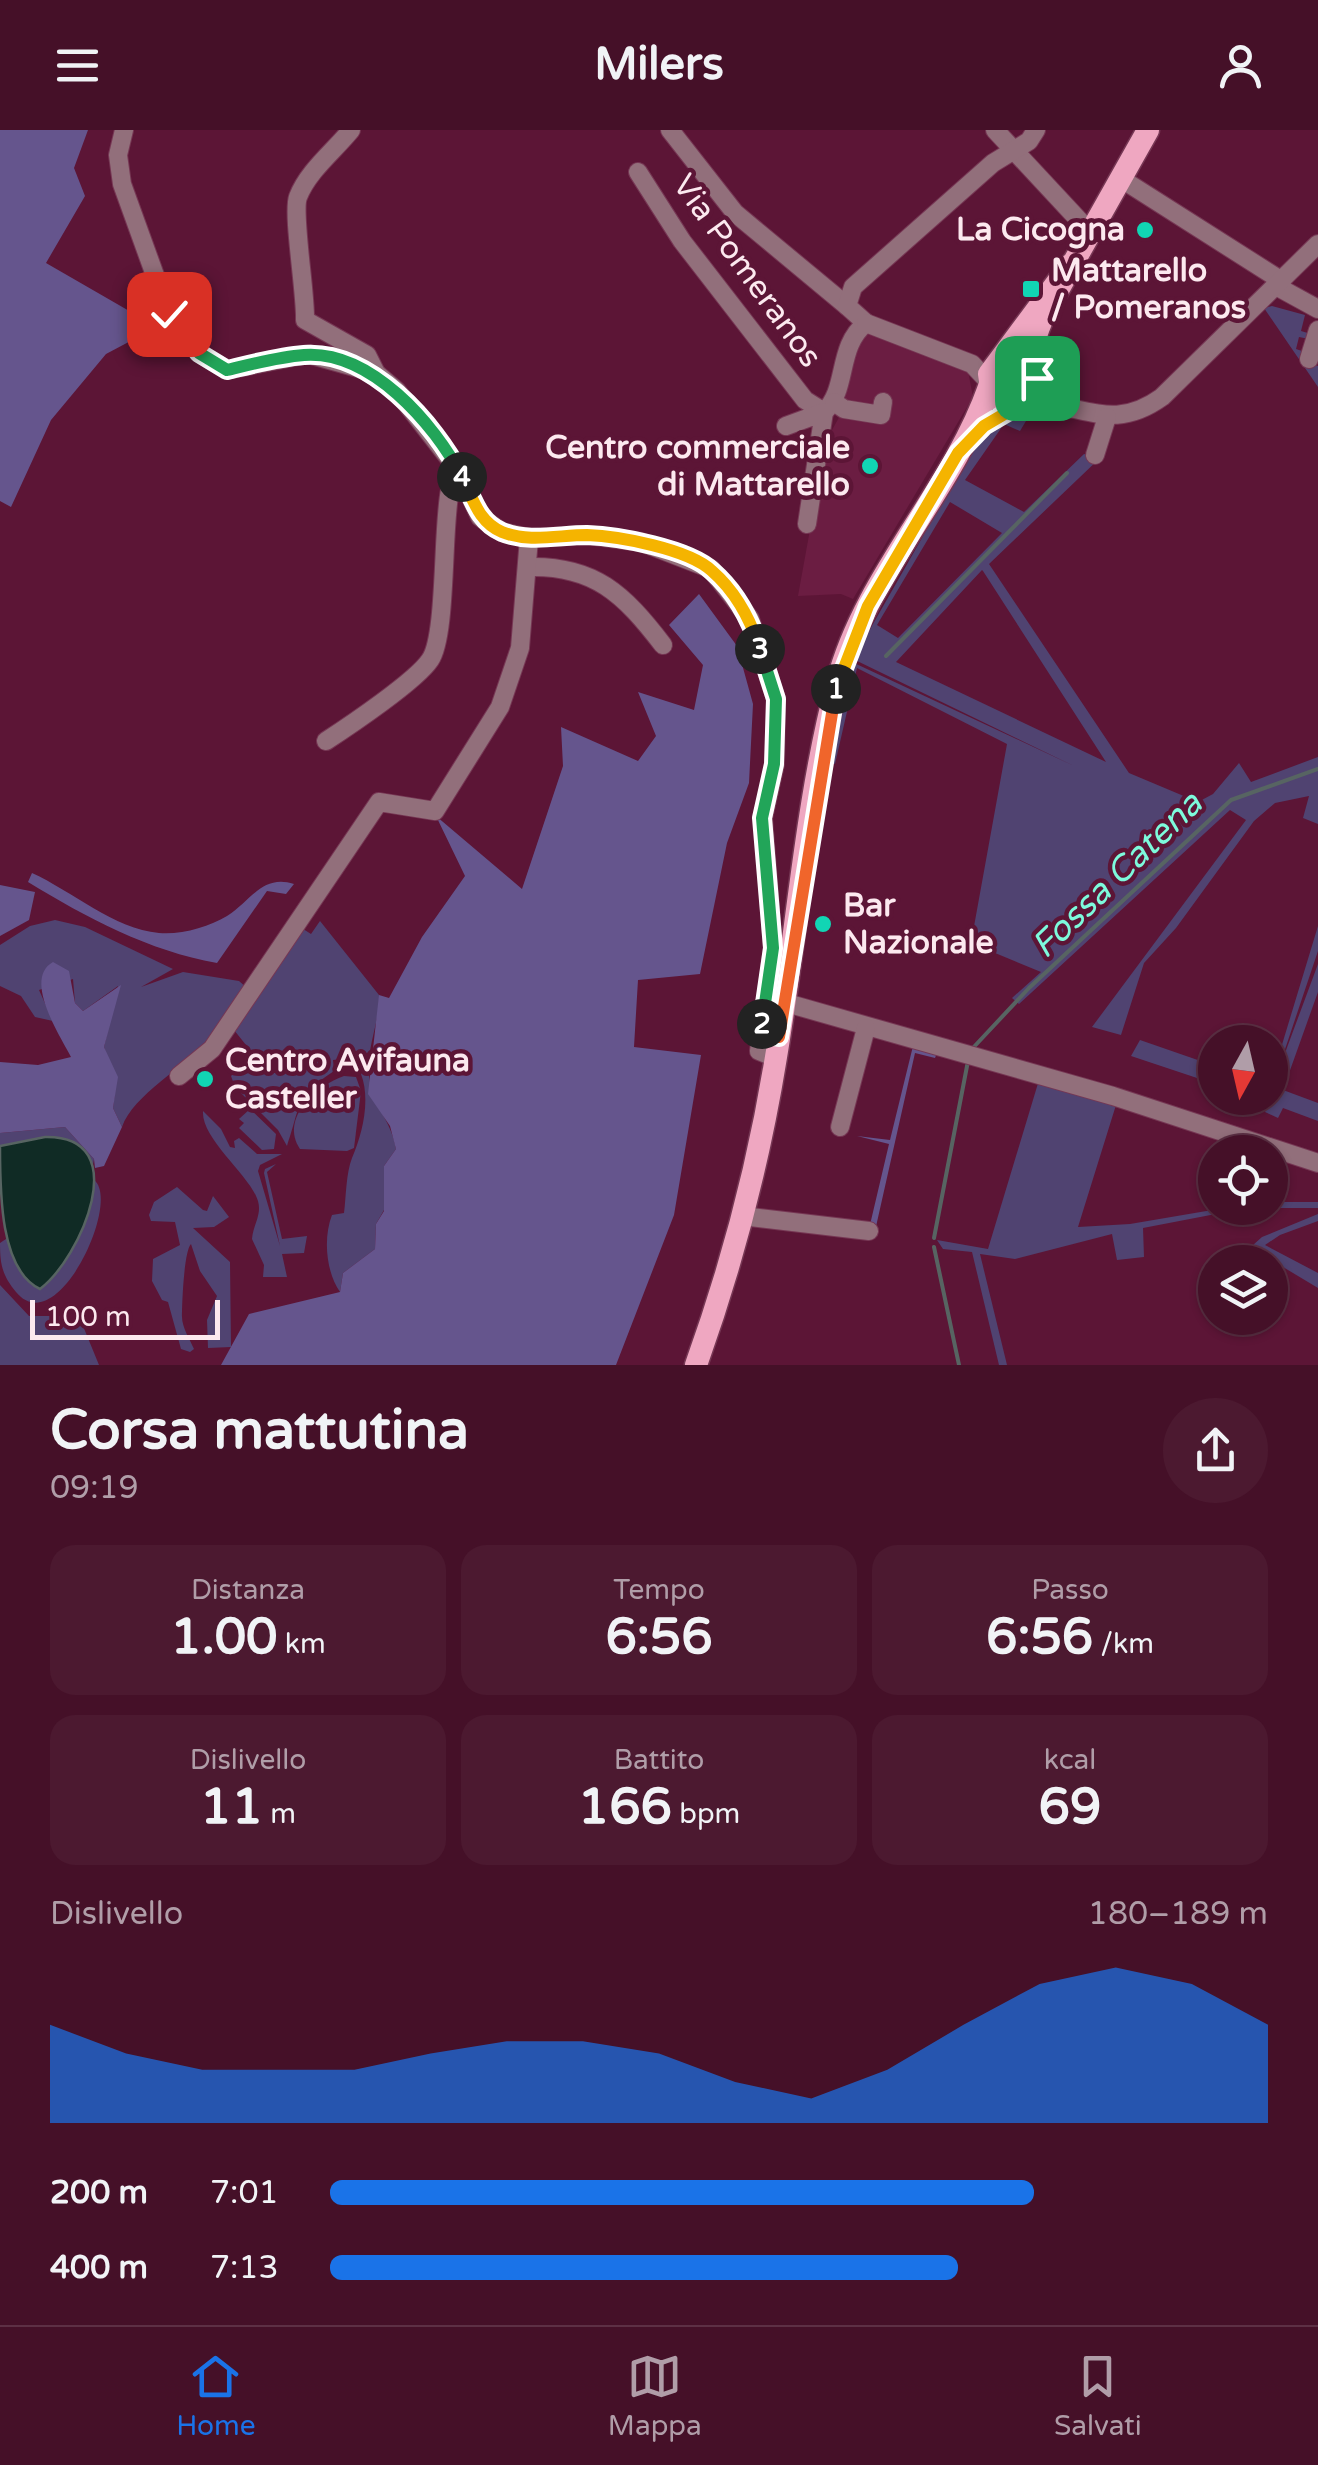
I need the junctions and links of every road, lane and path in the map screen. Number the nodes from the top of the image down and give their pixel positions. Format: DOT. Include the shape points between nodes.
graph roads {
  1 [pos="124,130"];
  2 [pos="351,130"];
  3 [pos="670,130"];
  4 [pos="995,130"];
  5 [pos="1036,130"];
  6 [pos="1148,130"];
  7 [pos="1013,150"];
  8 [pos="638,172"];
  9 [pos="1120,178"];
  10 [pos="1090,231"];
  11 [pos="1318,244"];
  12 [pos="1070,265"];
  13 [pos="1279,284"];
  14 [pos="847,306"];
  15 [pos="1318,309"];
  16 [pos="866,323"];
  17 [pos="1318,330"];
  18 [pos="1309,360"];
  19 [pos="990,370"];
  20 [pos="376,373"];
  21 [pos="1035,373"];
  22 [pos="883,402"];
  23 [pos="1016,405"];
  24 [pos="1067,405"];
  25 [pos="834,408"];
  26 [pos="1107,417"];
  27 [pos="786,426"];
  28 [pos="958,453"];
  29 [pos="1095,455"];
  30 [pos="468,489"];
  31 [pos="807,524"];
  32 [pos="530,538"];
  33 [pos="528,567"];
  34 [pos="663,644"];
  35 [pos="326,741"];
  36 [pos="783,1002"];
  37 [pos="866,1028"];
  38 [pos="769,1046"];
  39 [pos="179,1076"];
  40 [pos="840,1127"];
  41 [pos="1318,1164"];
  42 [pos="742,1216"];
  43 [pos="868,1231"];
  44 [pos="696,1365"];
  1 -- 20 [label="street" via="118,155 134,224 169,314 199,353 227,370 308,354"];
  2 -- 20 [label="street" via="308,177 296,201 305,320 367,355"];
  3 -- 14 [label="street, Via Pomeranos" via="736,213"];
  4 -- 7 [label="street"];
  5 -- 7 [label="street, Via Pomeranos"];
  6 -- 9 [label="main road"];
  7 -- 10 [label="street"];
  7 -- 14 [label="street, Via Pomeranos" via="866,275"];
  8 -- 25 [label="street, Via Pomeranos" via="805,400"];
  9 -- 10 [label="main road"];
  9 -- 13 [label="street"];
  10 -- 12 [label="main road"];
  11 -- 13 [label="street"];
  12 -- 19 [label="main road"];
  12 -- 21 [label="main road" via="1037,331"];
  13 -- 15 [label="street"];
  13 -- 26 [label="street" via="1162,396 1129,416"];
  14 -- 16 [label="street, Via Pomeranos"];
  16 -- 19 [label="street, Via Pomeranos"];
  16 -- 25 [label="street, Via Pomeranos" via="852,334 841,361"];
  17 -- 18 [label="street"];
  19 -- 21 [label="main road" via="1021,357"];
  19 -- 23 [label="main road" via="998,400"];
  19 -- 28 [label="main road"];
  20 -- 30 [label="street" via="412,409"];
  21 -- 23 [label="main road" via="1033,394"];
  21 -- 24 [label="street"];
  22 -- 25 [label="street" via="881,415"];
  23 -- 24 [label="street"];
  23 -- 28 [label="main road"];
  24 -- 26 [label="street"];
  25 -- 27 [label="street"];
  25 -- 31 [label="street"];
  26 -- 29 [label="street"];
  28 -- 36 [label="main road" via="848,649 837,683"];
  30 -- 32 [label="street" via="480,516 502,532"];
  30 -- 35 [label="street" via="450,490 444,515 442,602 431,660"];
  32 -- 33 [label="street"];
  32 -- 38 [label="street" via="588,535 641,542 711,568 750,619 776,699 774,764 762,818 773,948"];
  33 -- 34 [label="street" via="560,566 599,581"];
  33 -- 39 [label="street" via="520,648 500,708 434,811 379,802 212,1048"];
  36 -- 37 [label="street"];
  36 -- 38 [label="main road"];
  37 -- 40 [label="street"];
  37 -- 41 [label="street" via="1113,1096"];
  38 -- 42 [label="main road"];
  42 -- 43 [label="street"];
  42 -- 44 [label="main road"];
}
